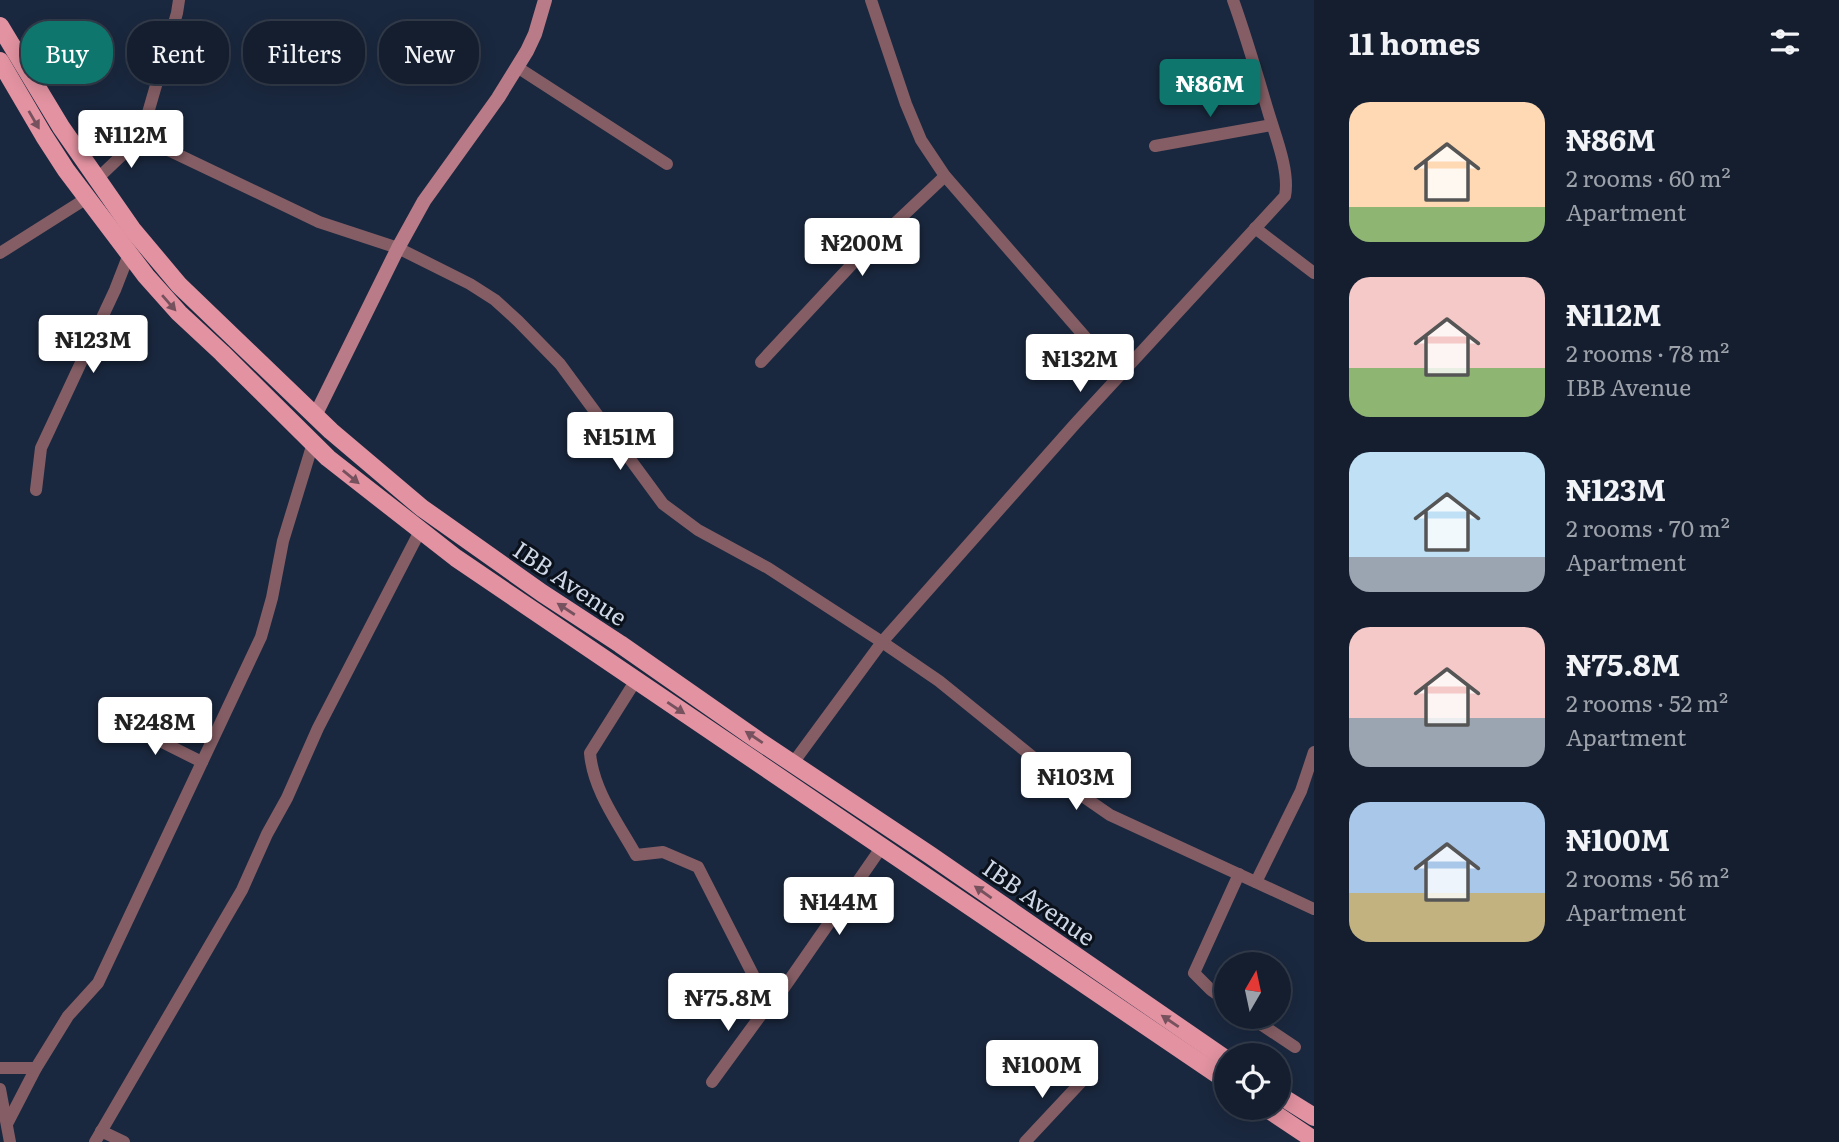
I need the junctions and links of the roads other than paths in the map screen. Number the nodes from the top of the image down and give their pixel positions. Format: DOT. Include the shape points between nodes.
graph roads {
  1 [pos="179,0"];
  2 [pos="545,0"];
  3 [pos="870,0"];
  4 [pos="1233,0"];
  5 [pos="0,26"];
  6 [pos="0,61"];
  7 [pos="517,67"];
  8 [pos="1272,125"];
  9 [pos="141,137"];
  10 [pos="1154,146"];
  11 [pos="667,164"];
  12 [pos="945,176"];
  13 [pos="97,179"];
  14 [pos="87,198"];
  15 [pos="1255,228"];
  16 [pos="398,248"];
  17 [pos="0,253"];
  18 [pos="129,254"];
  19 [pos="1314,273"];
  20 [pos="761,362"];
  21 [pos="1119,376"];
  22 [pos="315,416"];
  23 [pos="313,443"];
  24 [pos="36,490"];
  25 [pos="420,531"];
  26 [pos="882,642"];
  27 [pos="636,680"];
  28 [pos="124,723"];
  29 [pos="1314,752"];
  30 [pos="202,762"];
  31 [pos="793,763"];
  32 [pos="881,848"];
  33 [pos="1239,874"];
  34 [pos="1256,882"];
  35 [pos="1314,909"];
  36 [pos="1214,992"];
  37 [pos="770,1008"];
  38 [pos="1268,1029"];
  39 [pos="1295,1047"];
  40 [pos="1214,1051"];
  41 [pos="0,1068"];
  42 [pos="36,1068"];
  43 [pos="1214,1072"];
  44 [pos="1083,1080"];
  45 [pos="712,1082"];
  46 [pos="0,1089"];
  47 [pos="1291,1103"];
  48 [pos="1314,1118"];
  49 [pos="1284,1120"];
  50 [pos="7,1124"];
  51 [pos="98,1137"];
  52 [pos="1314,1140"];
  53 [pos="10,1142"];
  54 [pos="124,1142"];
  55 [pos="1025,1142"];
  1 -- 9 [label="street"];
  2 -- 7 [label="street" via="535,34"];
  3 -- 12 [label="street" via="905,104"];
  4 -- 8 [label="street"];
  5 -- 13 [label="main road, IBB Avenue"];
  6 -- 14 [label="main road, one-way"];
  7 -- 11 [label="street"];
  7 -- 16 [label="street" via="424,201"];
  8 -- 10 [label="street"];
  8 -- 15 [label="street" via="1286,189"];
  9 -- 13 [label="street"];
  9 -- 16 [label="street" via="319,222"];
  12 -- 20 [label="street" via="855,261"];
  12 -- 21 [label="street"];
  13 -- 22 [label="main road, IBB Avenue" via="179,285"];
  14 -- 17 [label="street"];
  14 -- 18 [label="main road"];
  15 -- 19 [label="street"];
  15 -- 21 [label="street"];
  16 -- 22 [label="street"];
  16 -- 26 [label="street" via="495,299 518,321 559,364 663,504"];
  18 -- 23 [label="main road, one-way" via="178,313"];
  18 -- 24 [label="street" via="41,448"];
  21 -- 26 [label="street"];
  31 -- 22 [label="main road, IBB Avenue, one-way" via="422,508"];
  23 -- 25 [label="main road, one-way"];
  23 -- 30 [label="street" via="283,541 261,637"];
  25 -- 27 [label="main road"];
  25 -- 51 [label="street" via="318,728 242,890"];
  26 -- 31 [label="street"];
  26 -- 33 [label="street" via="939,681 1110,816"];
  27 -- 32 [label="main road, one-way"];
  27 -- 37 [label="street" via="590,753 591,768 636,855 663,852 698,867"];
  28 -- 30 [label="street"];
  29 -- 34 [label="street" via="1301,791"];
  30 -- 42 [label="street" via="98,983 68,1016"];
  40 -- 31 [label="main road, IBB Avenue, one-way"];
  32 -- 37 [label="street"];
  32 -- 43 [label="main road"];
  33 -- 34 [label="street"];
  33 -- 36 [label="street" via="1194,973"];
  34 -- 35 [label="street"];
  37 -- 45 [label="street"];
  38 -- 39 [label="street"];
  41 -- 42 [label="street"];
  42 -- 50 [label="street"];
  44 -- 55 [label="street"];
  46 -- 50 [label="street"];
  47 -- 48 [label="main road"];
  49 -- 52 [label="main road"];
  50 -- 53 [label="street"];
  51 -- 54 [label="street"];
}
